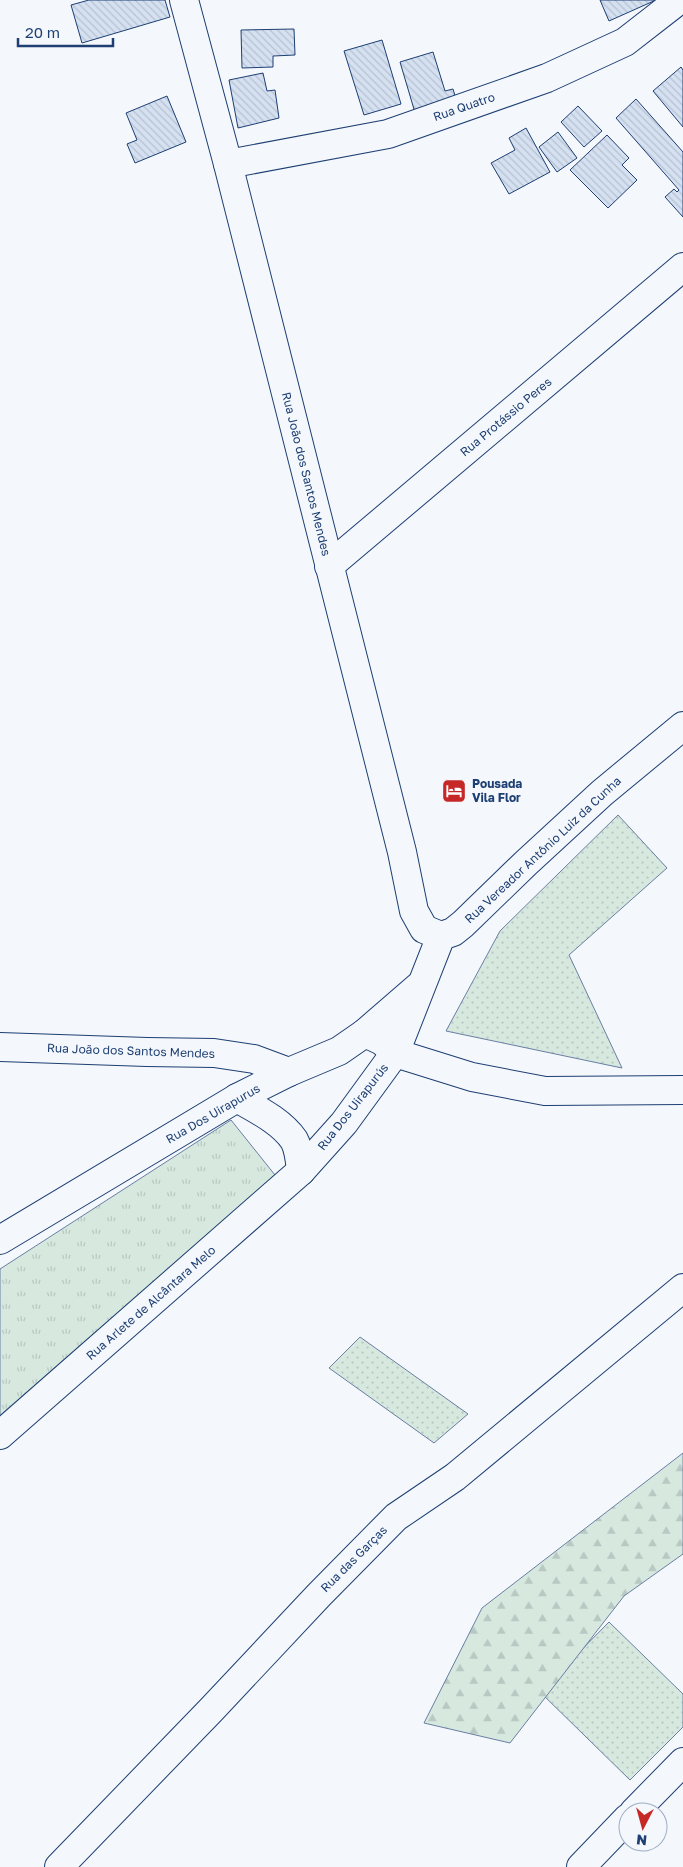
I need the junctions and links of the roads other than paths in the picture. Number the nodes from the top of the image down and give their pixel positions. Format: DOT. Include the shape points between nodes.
graph roads {
  1 [pos="184,0"];
  2 [pos="679,0"];
  3 [pos="228,164"];
  4 [pos="683,267"];
  5 [pos="330,566"];
  6 [pos="683,726"];
  7 [pos="441,936"];
  8 [pos="421,985"];
  9 [pos="365,1033"];
  10 [pos="0,1047"];
  11 [pos="395,1052"];
  12 [pos="289,1072"];
  13 [pos="683,1090"];
  14 [pos="237,1098"];
  15 [pos="301,1171"];
  16 [pos="0,1240"];
  17 [pos="683,1288"];
  18 [pos="0,1435"];
  19 [pos="683,1762"];
  20 [pos="644,1802"];
  21 [pos="618,1828"];
  22 [pos="59,1867"];
  23 [pos="581,1867"];
  1 -- 3 [label="street, Rua João dos Santos Mendes"];
  2 -- 3 [label="street, Rua Quatro" via="625,42 547,78 388,134"];
  3 -- 5 [label="street, Rua João dos Santos Mendes"];
  4 -- 5 [label="street, Rua Protássio Peres"];
  5 -- 7 [label="street, Rua João dos Santos Mendes" via="414,911 424,929"];
  6 -- 7 [label="street, Rua Vereador Antônio Luiz da Cunha" via="602,793 463,924"];
  7 -- 8 [label="street"];
  8 -- 9 [label="street, Rua Dos Uirapurus"];
  8 -- 11 [label="street, Rua Dos Uirapurús"];
  9 -- 11 [label="street"];
  9 -- 12 [label="street, Rua Dos Uirapurus" via="339,1051"];
  10 -- 12 [label="street, Rua João dos Santos Mendes" via="214,1053 254,1060"];
  11 -- 13 [label="street" via="472,1077 546,1091"];
  11 -- 15 [label="street, Rua Dos Uirapurús" via="344,1122"];
  12 -- 14 [label="street, Rua Dos Uirapurus"];
  14 -- 15 [label="street" via="279,1125 294,1141"];
  14 -- 16 [label="street, Rua Dos Uirapurus"];
  15 -- 18 [label="street, Rua Arlete de Alcântara Melo"];
  17 -- 22 [label="street, Rua das Garças" via="462,1471 396,1517"];
  19 -- 20 [label="street"];
  21 -- 23 [label="street"];
}
